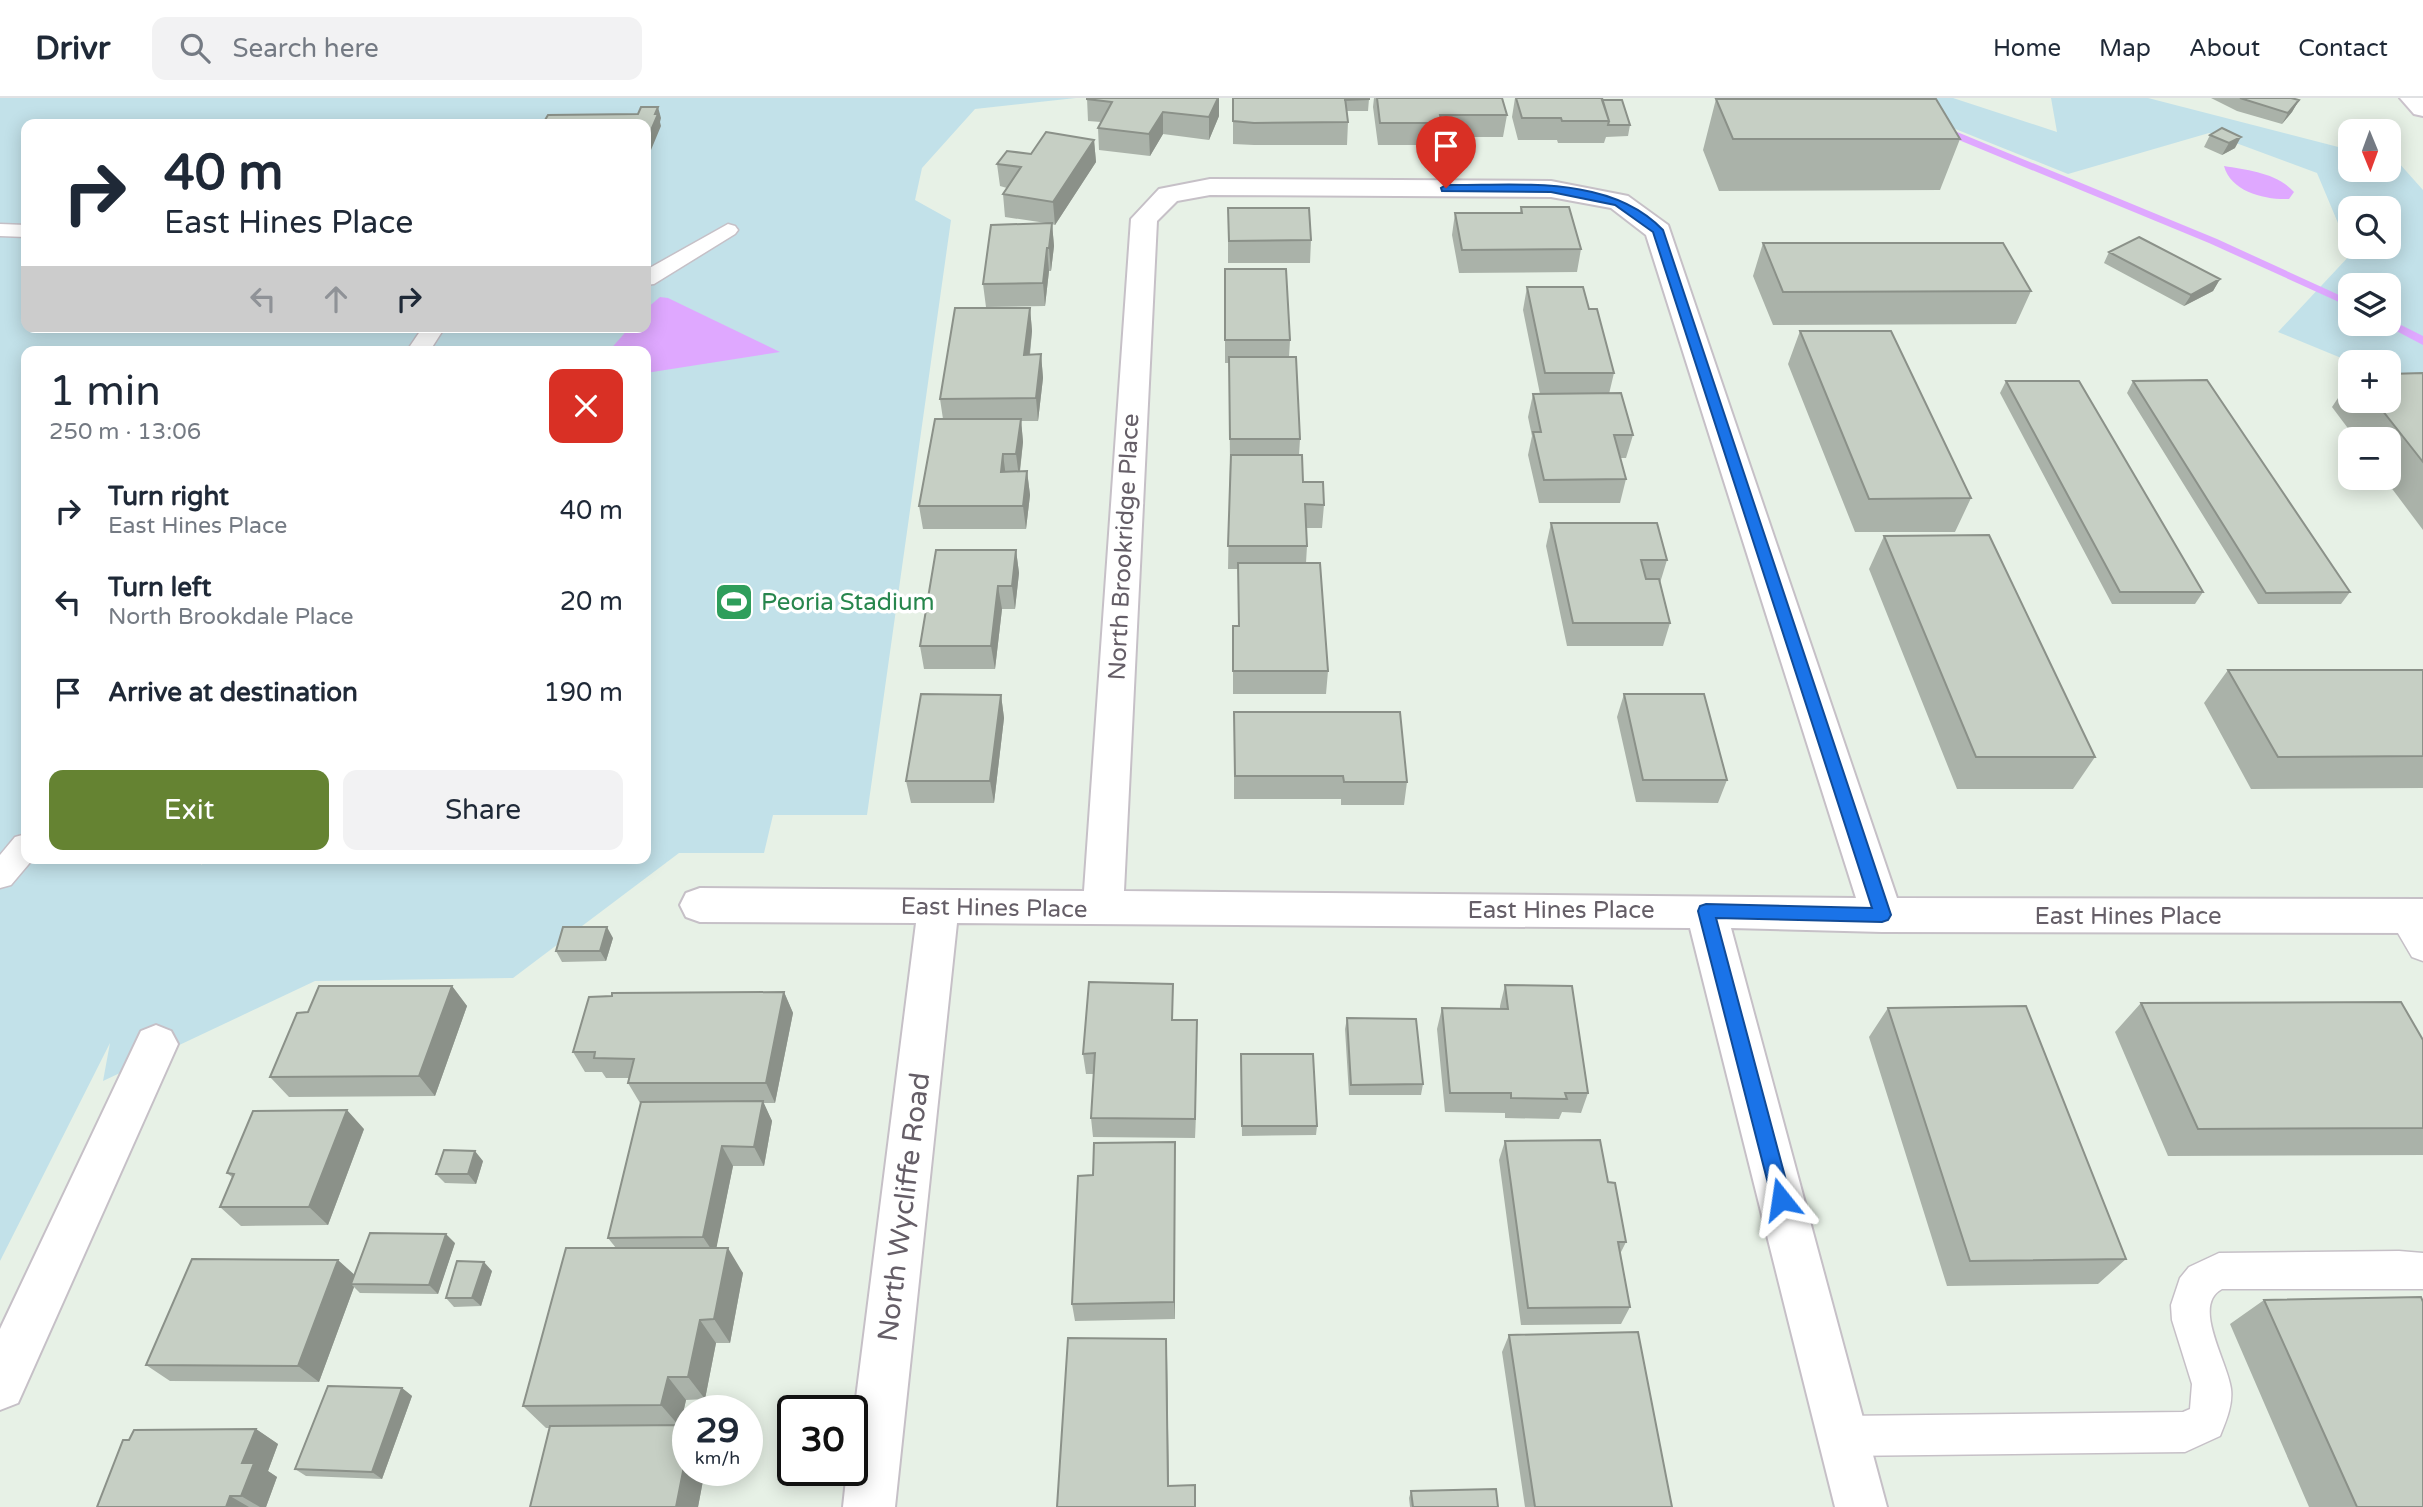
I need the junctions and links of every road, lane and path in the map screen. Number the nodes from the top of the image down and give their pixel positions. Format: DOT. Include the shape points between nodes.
graph roads {
  1 [pos="2412,98"];
  2 [pos="2423,109"];
  3 [pos="0,230"];
  4 [pos="728,230"];
  5 [pos="21,231"];
  6 [pos="651,276"];
  7 [pos="21,852"];
  8 [pos="0,876"];
  9 [pos="699,905"];
  10 [pos="938,908"];
  11 [pos="1103,909"];
  12 [pos="1706,911"];
  13 [pos="1882,915"];
  14 [pos="2417,926"];
  15 [pos="156,1044"];
  16 [pos="2423,1271"];
  17 [pos="0,1385"];
  18 [pos="1842,1436"];
  19 [pos="869,1507"];
  20 [pos="1861,1507"];
  1 -- 2 [label="street"];
  3 -- 5 [label="lane"];
  4 -- 6 [label="lane"];
  7 -- 8 [label="lane"];
  9 -- 10 [label="street, East Hines Place"];
  10 -- 11 [label="street, East Hines Place"];
  10 -- 19 [label="street, North Wycliffe Road"];
  11 -- 12 [label="street, East Hines Place"];
  11 -- 13 [label="street, North Brookridge Place" via="1144,219 1168,195 1210,187 1551,189 1619,202 1658,230"];
  12 -- 13 [label="street, East Hines Place"];
  12 -- 18 [label="street"];
  13 -- 14 [label="street, East Hines Place"];
  15 -- 17 [label="street"];
  16 -- 18 [label="lane" via="2219,1271 2202,1277 2189,1310 2211,1382 2212,1405 2206,1422 2185,1432"];
  18 -- 20 [label="street"];
}
